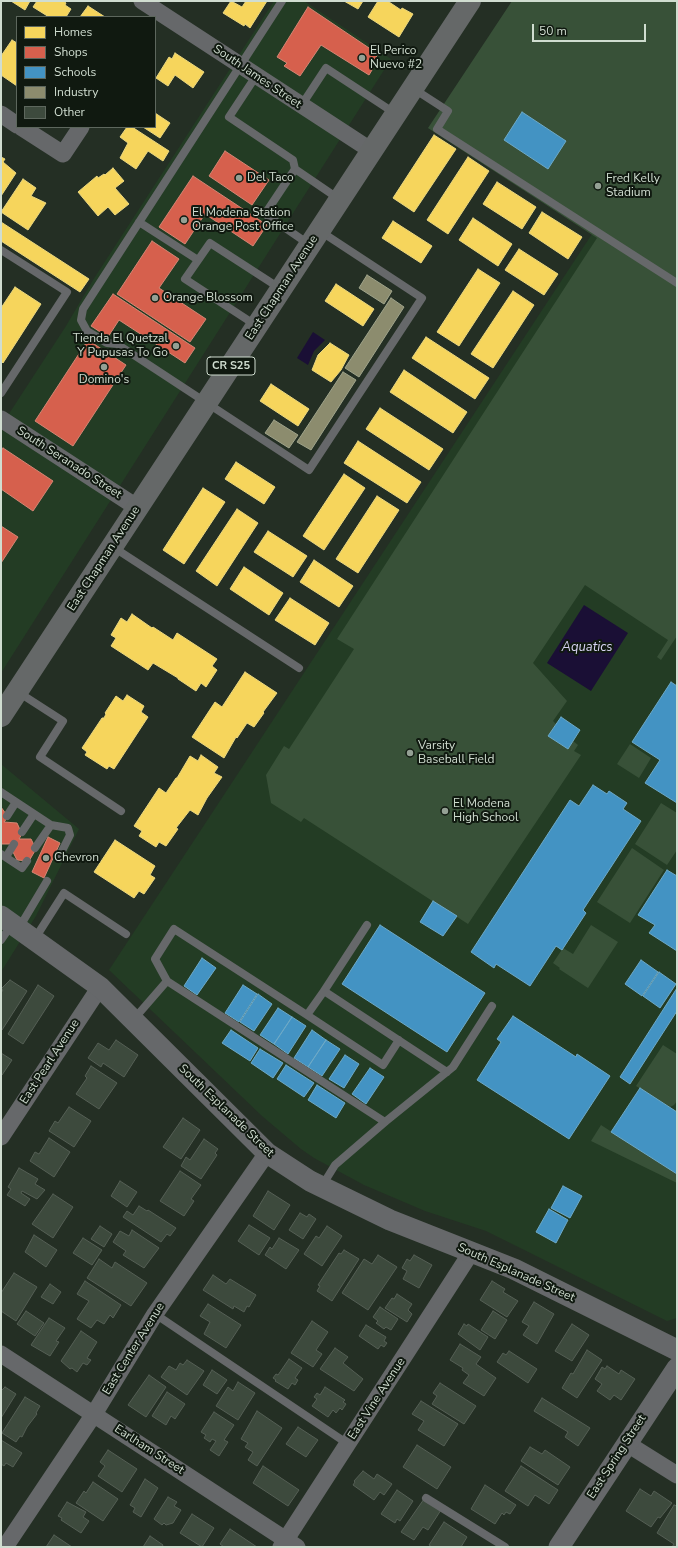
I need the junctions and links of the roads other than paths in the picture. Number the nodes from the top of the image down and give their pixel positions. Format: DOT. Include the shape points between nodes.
graph roads {
  1 [pos="142,1"];
  2 [pos="282,1"];
  3 [pos="468,2"];
  4 [pos="157,15"];
  5 [pos="240,66"];
  6 [pos="256,76"];
  7 [pos="414,89"];
  8 [pos="301,106"];
  9 [pos="1,114"];
  10 [pos="396,114"];
  11 [pos="16,124"];
  12 [pos="23,128"];
  13 [pos="80,128"];
  14 [pos="372,151"];
  15 [pos="295,169"];
  16 [pos="340,199"];
  17 [pos="139,222"];
  18 [pos="315,238"];
  19 [pos="1,250"];
  20 [pos="198,260"];
  21 [pos="677,283"];
  22 [pos="281,289"];
  23 [pos="257,326"];
  24 [pos="1,393"];
  25 [pos="207,402"];
  26 [pos="1,419"];
  27 [pos="138,508"];
  28 [pos="112,547"];
  29 [pos="299,668"];
  30 [pos="18,691"];
  31 [pos="1,716"];
  32 [pos="2,794"];
  33 [pos="16,802"];
  34 [pos="121,810"];
  35 [pos="34,814"];
  36 [pos="7,816"];
  37 [pos="51,825"];
  38 [pos="22,832"];
  39 [pos="14,844"];
  40 [pos="35,848"];
  41 [pos="3,856"];
  42 [pos="59,857"];
  43 [pos="27,860"];
  44 [pos="47,881"];
  45 [pos="367,925"];
  46 [pos="13,930"];
  47 [pos="126,934"];
  48 [pos="167,981"];
  49 [pos="100,987"];
  50 [pos="324,991"];
  51 [pos="492,1006"];
  52 [pos="307,1015"];
  53 [pos="134,1020"];
  54 [pos="398,1040"];
  55 [pos="447,1072"];
  56 [pos="385,1122"];
  57 [pos="1,1137"];
  58 [pos="267,1153"];
  59 [pos="322,1186"];
  60 [pos="472,1251"];
  61 [pos="155,1314"];
  62 [pos="677,1350"];
  63 [pos="1,1354"];
  64 [pos="677,1368"];
  65 [pos="94,1414"];
  66 [pos="626,1443"];
  67 [pos="348,1444"];
  68 [pos="677,1475"];
  69 [pos="426,1498"];
  70 [pos="288,1545"];
  71 [pos="5,1547"];
  72 [pos="505,1547"];
  73 [pos="559,1547"];
  1 -- 4 [label="street, South James Street"];
  2 -- 5 [label="lane"];
  3 -- 7 [label="main road, East Chapman Avenue / CR S25"];
  4 -- 5 [label="street, South James Street"];
  5 -- 6 [label="street, South James Street"];
  5 -- 17 [label="lane"];
  6 -- 8 [label="street, South James Street"];
  6 -- 15 [label="lane" via="229,117 293,160"];
  7 -- 10 [label="main road, East Chapman Avenue / CR S25"];
  7 -- 21 [label="lane" via="448,111 437,129"];
  8 -- 10 [label="lane" via="326,68"];
  8 -- 14 [label="street, South James Street"];
  9 -- 11 [label="street"];
  10 -- 14 [label="main road, East Chapman Avenue / CR S25"];
  12 -- 13 [label="street" via="63,154"];
  14 -- 16 [label="main road, East Chapman Avenue / CR S25"];
  15 -- 16 [label="lane"];
  15 -- 18 [label="lane" via="264,214"];
  16 -- 18 [label="main road, East Chapman Avenue / CR S25"];
  17 -- 20 [label="lane"];
  17 -- 25 [label="lane" via="83,308 81,320 87,331 107,343 117,344"];
  18 -- 22 [label="main road, East Chapman Avenue / CR S25"];
  18 -- 25 [label="lane" via="422,298 309,470"];
  19 -- 24 [label="lane" via="67,292"];
  20 -- 22 [label="lane" via="210,243"];
  20 -- 23 [label="lane" via="185,279"];
  22 -- 23 [label="main road, East Chapman Avenue / CR S25"];
  23 -- 25 [label="main road, East Chapman Avenue / CR S25"];
  25 -- 27 [label="main road, East Chapman Avenue / CR S25"];
  26 -- 27 [label="street, South Seranado Street"];
  27 -- 28 [label="main road, East Chapman Avenue / CR S25"];
  28 -- 29 [label="lane"];
  28 -- 30 [label="main road, East Chapman Avenue / CR S25"];
  30 -- 31 [label="main road, East Chapman Avenue / CR S25"];
  30 -- 34 [label="lane" via="63,721 40,757"];
  32 -- 33 [label="lane"];
  33 -- 35 [label="lane"];
  33 -- 36 [label="lane"];
  35 -- 37 [label="lane"];
  35 -- 38 [label="lane"];
  37 -- 40 [label="lane"];
  37 -- 42 [label="lane" via="68,828 70,835"];
  39 -- 41 [label="lane"];
  41 -- 43 [label="lane" via="22,868"];
  44 -- 46 [label="lane"];
  45 -- 50 [label="lane"];
  46 -- 47 [label="lane" via="64,893"];
  46 -- 49 [label="street, South Esplanade Street"];
  48 -- 52 [label="lane" via="155,959 174,929"];
  48 -- 53 [label="lane"];
  48 -- 56 [label="lane"];
  49 -- 53 [label="street, South Esplanade Street"];
  49 -- 57 [label="street, East Pearl Avenue"];
  50 -- 52 [label="lane"];
  50 -- 54 [label="lane"];
  51 -- 55 [label="lane" via="453,1067"];
  52 -- 54 [label="lane" via="383,1065"];
  53 -- 58 [label="street, South Esplanade Street"];
  54 -- 55 [label="lane"];
  55 -- 56 [label="lane"];
  56 -- 59 [label="lane" via="335,1165"];
  58 -- 59 [label="street, South Esplanade Street"];
  58 -- 61 [label="street, East Center Avenue"];
  59 -- 60 [label="street, South Esplanade Street" via="390,1220"];
  60 -- 62 [label="street, South Esplanade Street"];
  60 -- 67 [label="street, East Vine Avenue"];
  61 -- 65 [label="street, East Center Avenue"];
  61 -- 67 [label="lane"];
  63 -- 65 [label="street, Earlham Street"];
  64 -- 66 [label="street, East Spring Street"];
  65 -- 70 [label="street, Earlham Street"];
  65 -- 71 [label="street, East Center Avenue"];
  66 -- 68 [label="street"];
  66 -- 73 [label="street, East Spring Street"];
  67 -- 70 [label="street, East Vine Avenue"];
  69 -- 72 [label="lane"];
}
